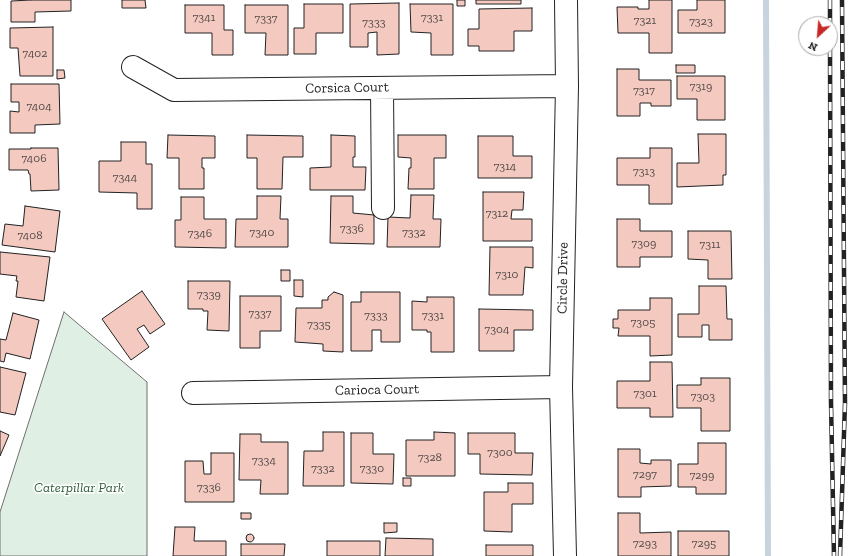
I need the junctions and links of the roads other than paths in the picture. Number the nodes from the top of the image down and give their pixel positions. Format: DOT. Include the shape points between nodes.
graph roads {
  1 [pos="566,0"];
  2 [pos="133,67"];
  3 [pos="567,86"];
  4 [pos="382,88"];
  5 [pos="383,208"];
  6 [pos="561,387"];
  7 [pos="193,392"];
  8 [pos="565,556"];
  1 -- 3 [label="street, Circle Drive"];
  2 -- 4 [label="street, Corsica Court" via="174,90"];
  3 -- 4 [label="street, Corsica Court"];
  3 -- 6 [label="street, Circle Drive"];
  4 -- 5 [label="street"];
  6 -- 7 [label="street, Carioca Court"];
  6 -- 8 [label="street, Circle Drive"];
}
